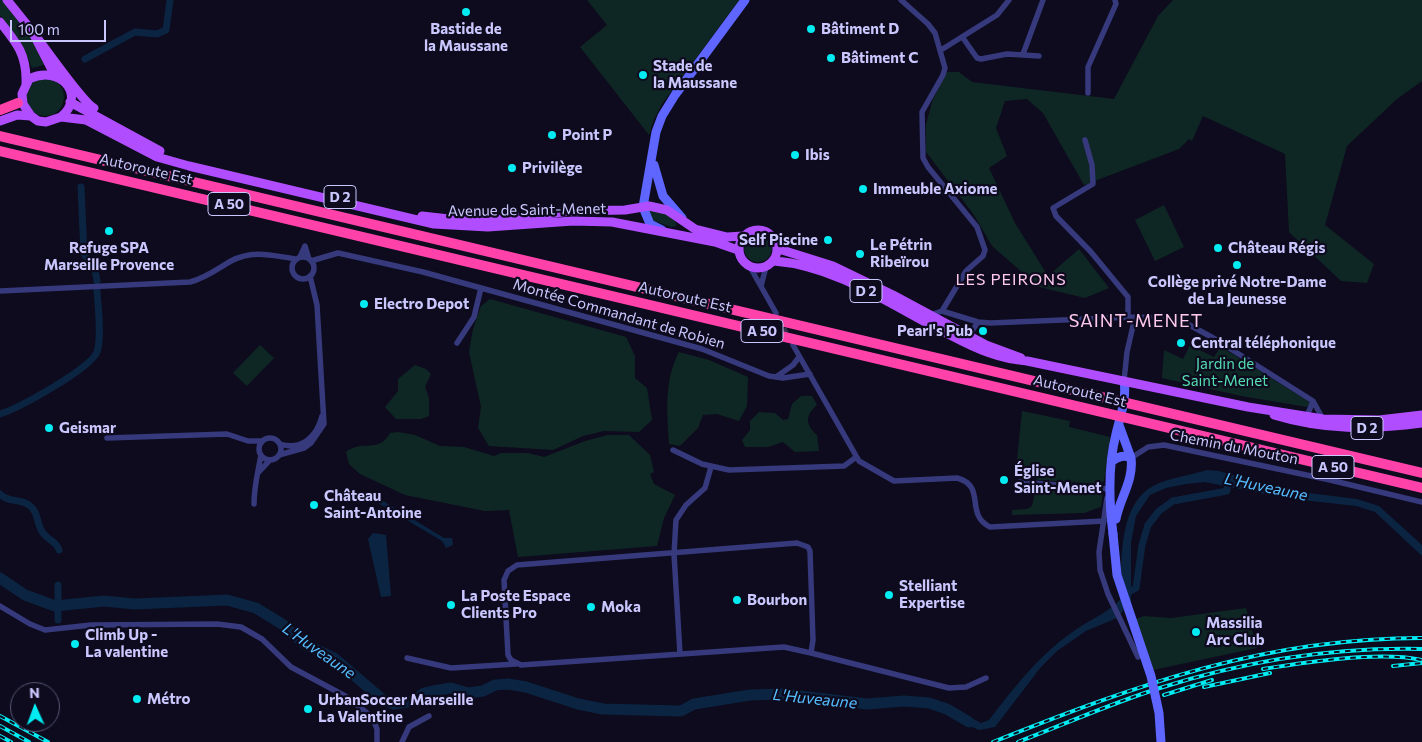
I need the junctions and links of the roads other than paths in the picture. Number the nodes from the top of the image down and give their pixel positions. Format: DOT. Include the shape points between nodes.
graph roads {
  1 [pos="7,0"];
  2 [pos="745,0"];
  3 [pos="901,0"];
  4 [pos="1009,0"];
  5 [pos="1043,0"];
  6 [pos="1115,0"];
  7 [pos="0,22"];
  8 [pos="32,31"];
  9 [pos="963,38"];
  10 [pos="941,50"];
  11 [pos="1023,54"];
  12 [pos="1039,56"];
  13 [pos="54,74"];
  14 [pos="26,84"];
  15 [pos="1088,93"];
  16 [pos="20,99"];
  17 [pos="70,102"];
  18 [pos="0,110"];
  19 [pos="0,116"];
  20 [pos="31,116"];
  21 [pos="61,117"];
  22 [pos="0,121"];
  23 [pos="128,134"];
  24 [pos="0,136"];
  25 [pos="1085,140"];
  26 [pos="0,151"];
  27 [pos="652,155"];
  28 [pos="647,190"];
  29 [pos="643,207"];
  30 [pos="625,210"];
  31 [pos="689,226"];
  32 [pos="669,233"];
  33 [pos="743,236"];
  34 [pos="777,246"];
  35 [pos="738,250"];
  36 [pos="296,260"];
  37 [pos="774,260"];
  38 [pos="311,262"];
  39 [pos="750,267"];
  40 [pos="766,267"];
  41 [pos="310,276"];
  42 [pos="303,279"];
  43 [pos="481,288"];
  44 [pos="761,288"];
  45 [pos="0,291"];
  46 [pos="312,292"];
  47 [pos="942,311"];
  48 [pos="776,313"];
  49 [pos="930,315"];
  50 [pos="1128,317"];
  51 [pos="1135,317"];
  52 [pos="978,322"];
  53 [pos="952,336"];
  54 [pos="969,336"];
  55 [pos="457,343"];
  56 [pos="793,345"];
  57 [pos="799,357"];
  58 [pos="1027,361"];
  59 [pos="810,374"];
  60 [pos="776,377"];
  61 [pos="1124,381"];
  62 [pos="1313,401"];
  63 [pos="1248,407"];
  64 [pos="323,412"];
  65 [pos="1307,416"];
  66 [pos="1422,416"];
  67 [pos="1323,419"];
  68 [pos="1119,423"];
  69 [pos="1422,423"];
  70 [pos="107,438"];
  71 [pos="248,441"];
  72 [pos="262,441"];
  73 [pos="280,444"];
  74 [pos="673,450"];
  75 [pos="260,453"];
  76 [pos="279,456"];
  77 [pos="856,458"];
  78 [pos="1132,458"];
  79 [pos="270,460"];
  80 [pos="1112,461"];
  81 [pos="712,467"];
  82 [pos="258,473"];
  83 [pos="1422,473"];
  84 [pos="1019,482"];
  85 [pos="1128,484"];
  86 [pos="1110,487"];
  87 [pos="1422,488"];
  88 [pos="1422,502"];
  89 [pos="254,504"];
  90 [pos="1104,521"];
  91 [pos="1113,534"];
  92 [pos="674,554"];
  93 [pos="0,606"];
  94 [pos="683,653"];
  95 [pos="811,653"];
  96 [pos="407,658"];
  97 [pos="1138,658"];
  98 [pos="516,664"];
  99 [pos="986,678"];
  100 [pos="428,716"];
  101 [pos="377,742"];
  102 [pos="402,742"];
  103 [pos="1161,742"];
  1 -- 8 [label="main road"];
  2 -- 27 [label="street" via="667,107 656,132"];
  3 -- 10 [label="street" via="928,24"];
  4 -- 9 [label="street" via="997,15"];
  5 -- 11 [label="street"];
  6 -- 15 [label="street" via="1088,67"];
  7 -- 14 [label="main road" via="24,55"];
  8 -- 13 [label="main road"];
  8 -- 23 [label="main road" via="83,100"];
  9 -- 10 [label="street"];
  9 -- 11 [label="street" via="977,58"];
  10 -- 47 [label="street" via="945,72 922,112 923,158 978,227 985,250 983,256 966,271"];
  11 -- 12 [label="street"];
  13 -- 14 [label="main road" via="36,75"];
  13 -- 17 [label="main road" via="67,85"];
  14 -- 16 [label="main road"];
  16 -- 18 [label="highway"];
  16 -- 19 [label="main road"];
  16 -- 20 [label="main road"];
  17 -- 21 [label="main road"];
  17 -- 23 [label="main road, Avenue de Saint-Menet / D 2"];
  20 -- 21 [label="main road" via="46,122"];
  20 -- 22 [label="main road" via="17,115"];
  21 -- 32 [label="main road, Avenue de Saint-Menet / D 2" via="98,124 143,150 174,163 434,224 488,227 573,220 612,222"];
  23 -- 30 [label="main road, Avenue de Saint-Menet / D 2" via="180,159 418,216 476,220 570,211"];
  24 -- 83 [label="highway, Autoroute Est / A 50"];
  25 -- 50 [label="street" via="1093,184 1053,208 1056,216 1128,297"];
  26 -- 87 [label="highway, Autoroute Est / A 50"];
  27 -- 28 [label="street"];
  27 -- 31 [label="street" via="655,175 664,196"];
  28 -- 29 [label="street"];
  28 -- 30 [label="street" via="641,200"];
  29 -- 30 [label="main road, D 2"];
  29 -- 31 [label="main road, D 2" via="668,210"];
  29 -- 32 [label="street" via="650,224"];
  31 -- 33 [label="main road, D 2" via="727,237"];
  32 -- 35 [label="main road, Avenue de Saint-Menet / D 2"];
  33 -- 34 [label="main road" via="757,230 765,231 774,238"];
  33 -- 35 [label="main road"];
  34 -- 37 [label="main road"];
  34 -- 49 [label="main road, D 2" via="833,266"];
  35 -- 39 [label="main road"];
  36 -- 38 [label="street"];
  36 -- 38 [label="street" via="306,244"];
  36 -- 42 [label="street" via="294,274"];
  36 -- 45 [label="street" via="259,254 242,256 209,276 190,282"];
  37 -- 40 [label="main road"];
  37 -- 53 [label="main road, D 2" via="808,266 836,277"];
  38 -- 41 [label="street"];
  38 -- 43 [label="street, Montée Commandant de Robien" via="338,254"];
  39 -- 40 [label="main road"];
  39 -- 44 [label="street"];
  40 -- 44 [label="street"];
  41 -- 42 [label="street"];
  41 -- 46 [label="street"];
  42 -- 46 [label="street"];
  43 -- 55 [label="street" via="474,317"];
  43 -- 60 [label="street, Montée Commandant de Robien" via="702,348"];
  44 -- 48 [label="street"];
  46 -- 64 [label="street" via="318,313"];
  47 -- 49 [label="street"];
  47 -- 52 [label="street"];
  49 -- 54 [label="main road, D 2"];
  50 -- 51 [label="street"];
  50 -- 52 [label="street"];
  51 -- 61 [label="street"];
  51 -- 62 [label="street" via="1184,322 1215,338"];
  52 -- 54 [label="street"];
  53 -- 54 [label="street" via="964,340"];
  53 -- 58 [label="main road, D 2" via="1007,360"];
  54 -- 58 [label="main road, D 2"];
  56 -- 57 [label="street"];
  57 -- 59 [label="street"];
  57 -- 60 [label="street"];
  58 -- 61 [label="main road, D 2"];
  59 -- 60 [label="street, Montée Commandant de Robien"];
  59 -- 77 [label="street"];
  61 -- 63 [label="main road, D 2"];
  61 -- 68 [label="street" via="1125,397"];
  62 -- 65 [label="street"];
  62 -- 67 [label="street"];
  63 -- 65 [label="main road, D 2"];
  63 -- 69 [label="main road, D 2" via="1312,425 1380,428"];
  64 -- 73 [label="street" via="318,429 309,440 294,447"];
  64 -- 76 [label="street" via="322,430 311,443"];
  65 -- 67 [label="main road, D 2"];
  66 -- 67 [label="main road, D 2" via="1379,420"];
  68 -- 78 [label="street"];
  68 -- 80 [label="street"];
  70 -- 71 [label="street" via="227,434"];
  71 -- 72 [label="street"];
  71 -- 75 [label="street"];
  72 -- 73 [label="street" via="272,438"];
  72 -- 75 [label="street"];
  73 -- 76 [label="street"];
  74 -- 81 [label="street"];
  75 -- 79 [label="street"];
  75 -- 82 [label="street"];
  76 -- 79 [label="street"];
  77 -- 81 [label="street" via="844,466 728,470"];
  77 -- 90 [label="street" via="894,481 964,480 974,491 976,514 983,524 990,527"];
  78 -- 80 [label="street" via="1121,456"];
  78 -- 85 [label="street"];
  78 -- 88 [label="street, Chemin du Mouton" via="1148,447 1164,445"];
  79 -- 82 [label="street"];
  80 -- 86 [label="street"];
  81 -- 92 [label="street" via="705,488 686,505 676,520"];
  82 -- 89 [label="street" via="254,482"];
  84 -- 86 [label="street"];
  85 -- 86 [label="street"];
  85 -- 91 [label="street" via="1118,508"];
  86 -- 90 [label="street"];
  86 -- 91 [label="street"];
  90 -- 97 [label="street" via="1100,570"];
  91 -- 103 [label="street, bridge" via="1117,575 1151,676"];
  92 -- 94 [label="street"];
  92 -- 95 [label="street" via="797,543 808,547"];
  92 -- 98 [label="street" via="517,565 512,568 504,580 508,654"];
  93 -- 101 [label="street" via="45,630 100,625 217,624 241,628 262,639 291,667 326,685 372,717 377,728"];
  94 -- 95 [label="street" via="784,647"];
  94 -- 98 [label="street"];
  95 -- 99 [label="street" via="949,688 966,687"];
  96 -- 98 [label="street" via="451,668"];
  100 -- 102 [label="street" via="409,727"];
}
